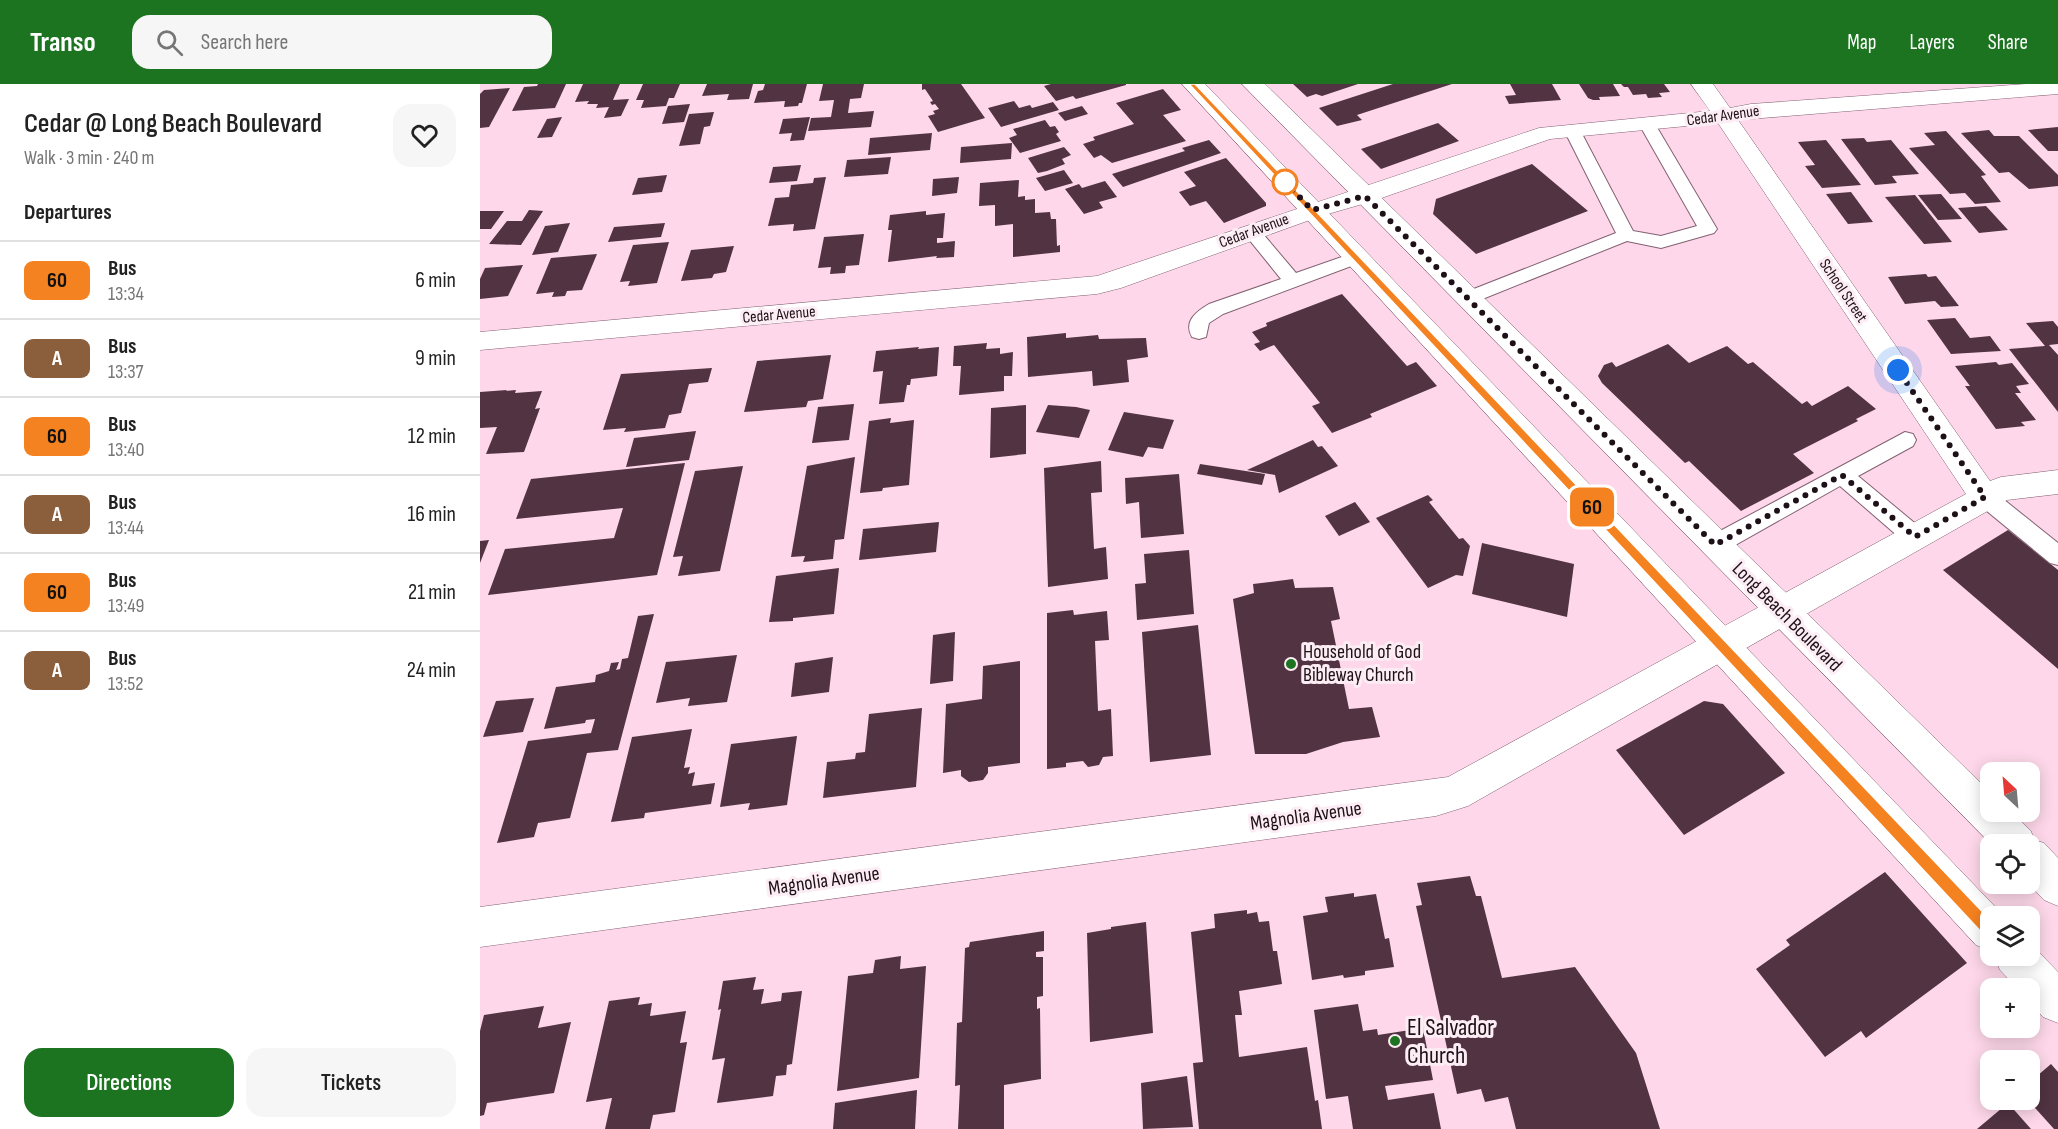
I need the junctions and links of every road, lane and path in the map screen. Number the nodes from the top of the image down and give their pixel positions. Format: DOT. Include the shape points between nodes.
graph roads {
  1 [pos="1192,84"];
  2 [pos="1253,84"];
  3 [pos="1702,84"];
  4 [pos="2058,88"];
  5 [pos="1723,116"];
  6 [pos="1647,124"];
  7 [pos="1572,130"];
  8 [pos="1365,196"];
  9 [pos="1312,210"];
  10 [pos="1252,232"];
  11 [pos="1626,235"];
  12 [pos="1356,258"];
  13 [pos="1293,281"];
  14 [pos="1468,298"];
  15 [pos="1199,332"];
  16 [pos="480,341"];
  17 [pos="1905,440"];
  18 [pos="1842,475"];
  19 [pos="2058,482"];
  20 [pos="1985,497"];
  21 [pos="1915,537"];
  22 [pos="1715,545"];
  23 [pos="2058,556"];
  24 [pos="1782,611"];
  25 [pos="1721,645"];
  26 [pos="2007,834"];
  27 [pos="2040,867"];
  28 [pos="2058,886"];
  29 [pos="1980,920"];
  30 [pos="480,927"];
  31 [pos="2024,966"];
  32 [pos="2058,1002"];
  1 -- 9 [label="street"];
  2 -- 8 [label="street, Long Beach Boulevard"];
  3 -- 5 [label="street, School Street"];
  4 -- 5 [label="street, Cedar Avenue"];
  5 -- 6 [label="street, Cedar Avenue"];
  5 -- 20 [label="street, School Street"];
  6 -- 7 [label="street, Cedar Avenue"];
  6 -- 11 [label="lane" via="1708,229 1661,242"];
  7 -- 8 [label="street, Cedar Avenue" via="1540,135"];
  7 -- 11 [label="lane"];
  8 -- 9 [label="street, Cedar Avenue"];
  8 -- 14 [label="street, Long Beach Boulevard"];
  9 -- 10 [label="street, Cedar Avenue"];
  9 -- 12 [label="street"];
  10 -- 13 [label="lane"];
  10 -- 16 [label="street, Cedar Avenue" via="1097,285"];
  11 -- 14 [label="lane"];
  12 -- 13 [label="lane"];
  12 -- 25 [label="street"];
  13 -- 15 [label="lane" via="1202,316"];
  14 -- 22 [label="street, Long Beach Boulevard"];
  17 -- 18 [label="lane"];
  18 -- 21 [label="lane"];
  18 -- 22 [label="lane"];
  19 -- 20 [label="street, Magnolia Avenue" via="2001,489"];
  20 -- 21 [label="street, Magnolia Avenue"];
  20 -- 23 [label="lane"];
  21 -- 24 [label="street, Magnolia Avenue"];
  22 -- 24 [label="street, Long Beach Boulevard"];
  24 -- 25 [label="street, Magnolia Avenue"];
  24 -- 26 [label="street, Long Beach Boulevard"];
  25 -- 29 [label="street"];
  25 -- 30 [label="street, Magnolia Avenue" via="1471,785 1436,798"];
  27 -- 28 [label="street"];
  31 -- 32 [label="street"];
}
